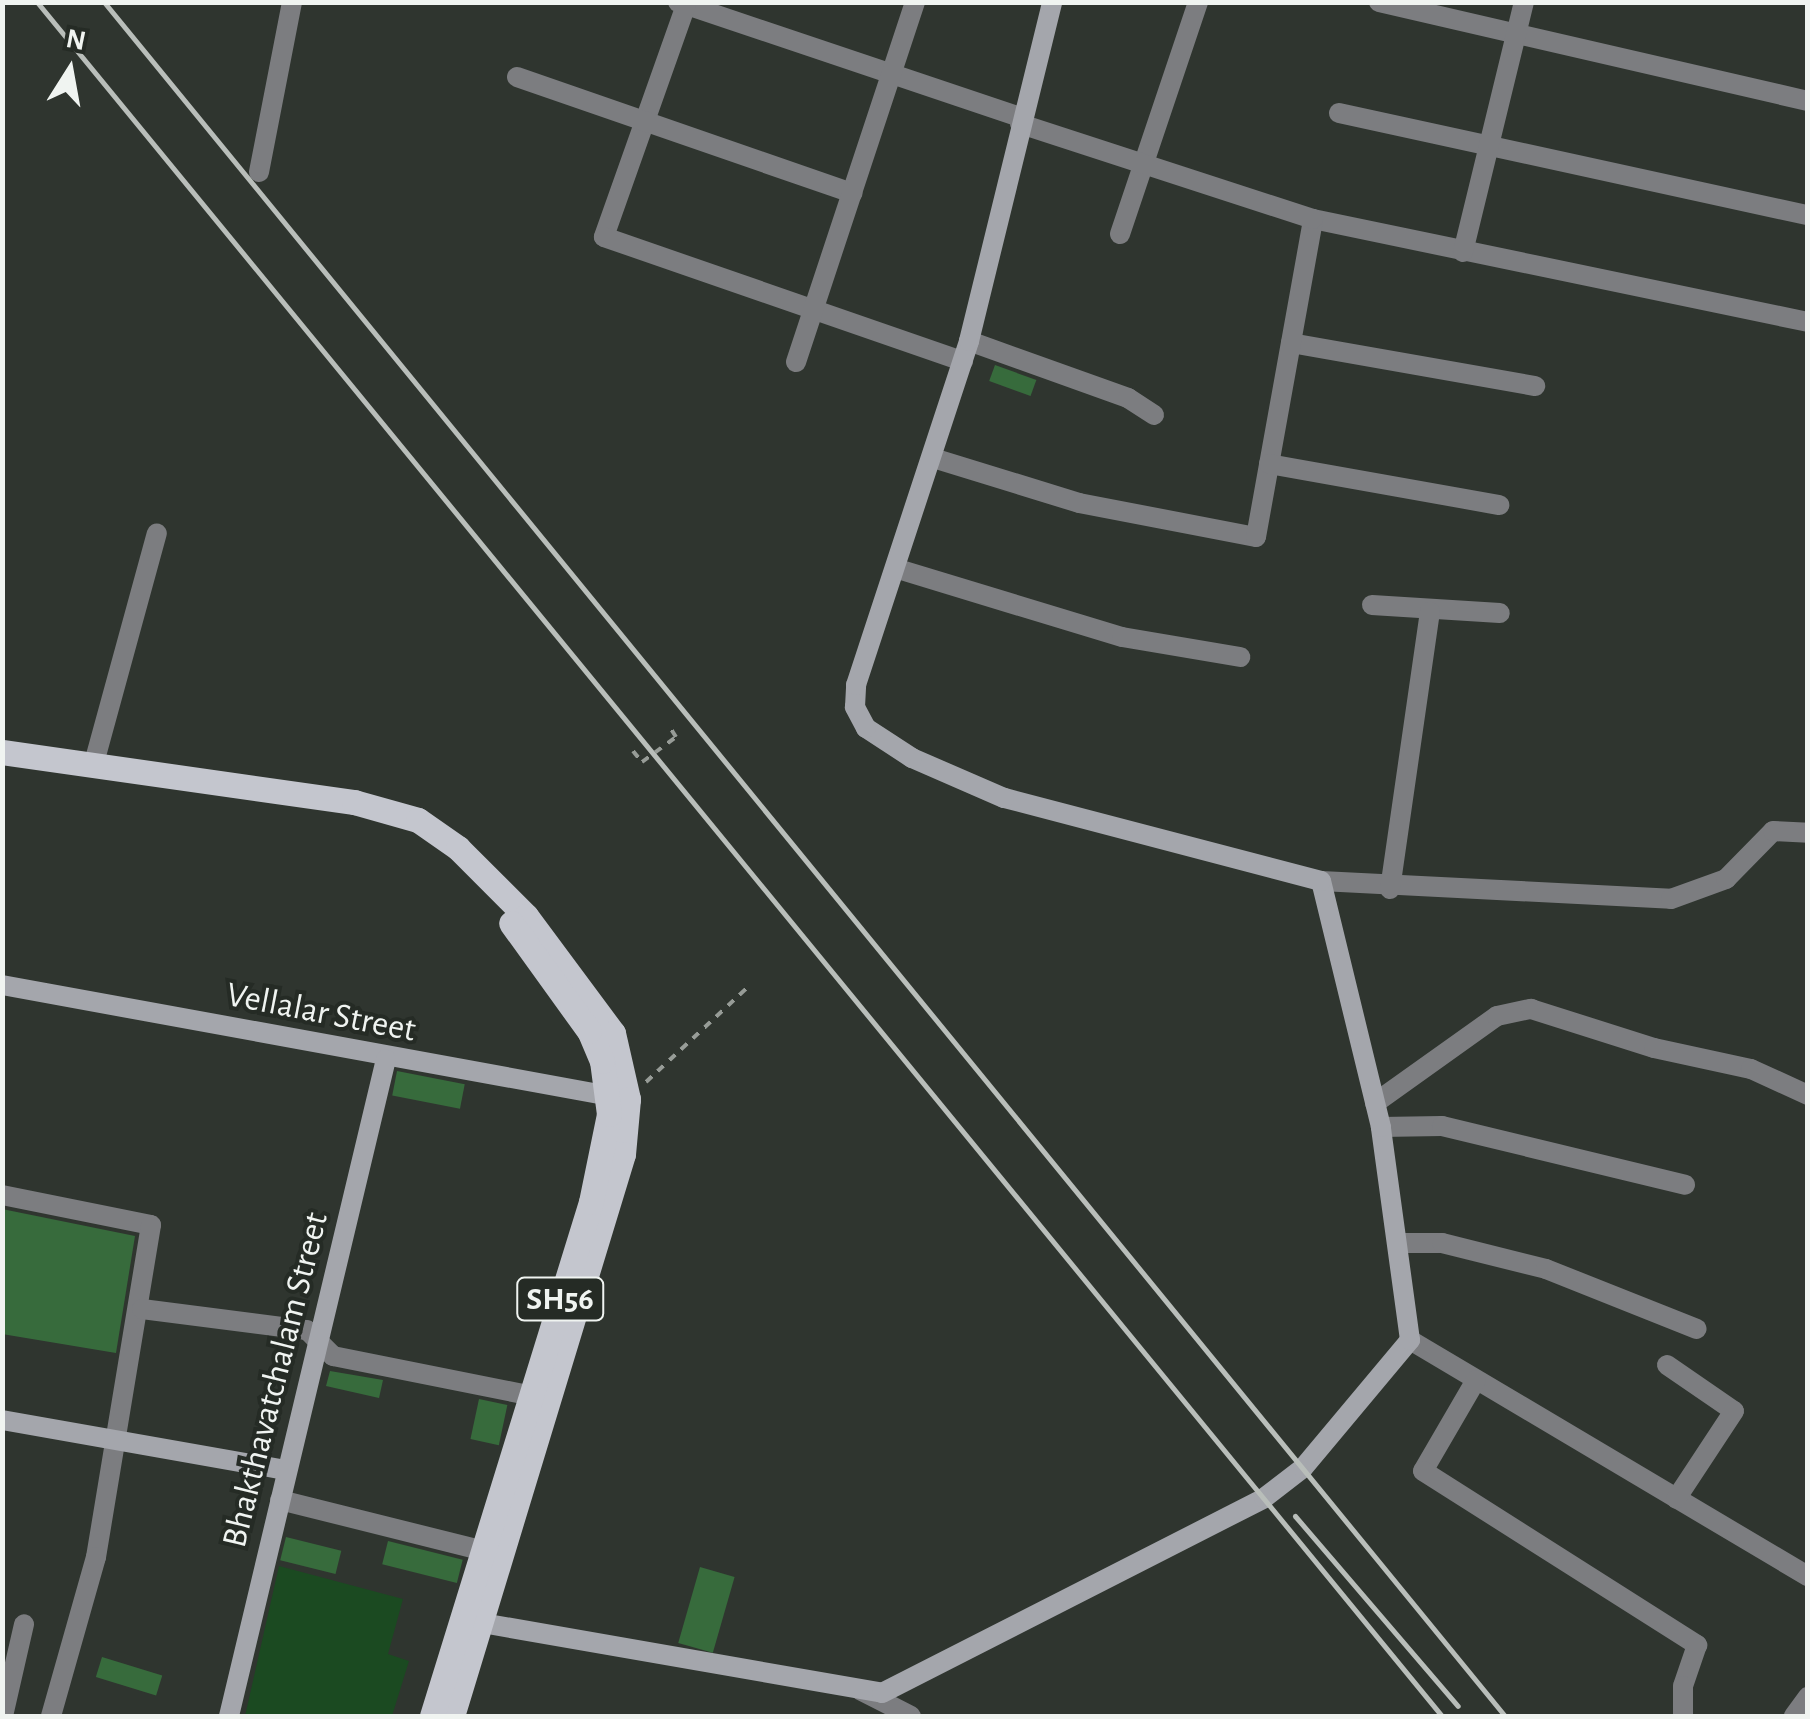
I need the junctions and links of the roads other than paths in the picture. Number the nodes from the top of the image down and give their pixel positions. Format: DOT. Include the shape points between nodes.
graph roads {
  1 [pos="292,2"];
  2 [pos="915,2"];
  3 [pos="1052,2"];
  4 [pos="1198,2"];
  5 [pos="1379,2"];
  6 [pos="1524,2"];
  7 [pos="682,4"];
  8 [pos="1518,34"];
  9 [pos="891,74"];
  10 [pos="517,77"];
  11 [pos="1808,100"];
  12 [pos="1339,112"];
  13 [pos="1021,121"];
  14 [pos="645,122"];
  15 [pos="1490,144"];
  16 [pos="1144,164"];
  17 [pos="260,172"];
  18 [pos="852,193"];
  19 [pos="1808,216"];
  20 [pos="1313,218"];
  21 [pos="1120,234"];
  22 [pos="1464,252"];
  23 [pos="813,310"];
  24 [pos="1808,322"];
  25 [pos="1291,343"];
  26 [pos="966,351"];
  27 [pos="796,362"];
  28 [pos="1534,386"];
  29 [pos="1154,415"];
  30 [pos="933,458"];
  31 [pos="1269,464"];
  32 [pos="1498,505"];
  33 [pos="157,534"];
  34 [pos="898,570"];
  35 [pos="1372,605"];
  36 [pos="1430,612"];
  37 [pos="1500,613"];
  38 [pos="1240,657"];
  39 [pos="2,752"];
  40 [pos="94,763"];
  41 [pos="1808,833"];
  42 [pos="1321,882"];
  43 [pos="1390,889"];
  44 [pos="2,985"];
  45 [pos="386,1059"];
  46 [pos="1808,1095"];
  47 [pos="618,1097"];
  48 [pos="1375,1103"];
  49 [pos="1380,1127"];
  50 [pos="1685,1185"];
  51 [pos="2,1195"];
  52 [pos="1401,1242"];
  53 [pos="142,1308"];
  54 [pos="1697,1329"];
  55 [pos="1410,1340"];
  56 [pos="319,1342"];
  57 [pos="1667,1365"];
  58 [pos="1476,1380"];
  59 [pos="539,1398"];
  60 [pos="2,1420"];
  61 [pos="117,1445"];
  62 [pos="286,1470"];
  63 [pos="1676,1499"];
  64 [pos="280,1500"];
  65 [pos="491,1553"];
  66 [pos="1808,1576"];
  67 [pos="472,1621"];
  68 [pos="24,1624"];
  69 [pos="859,1689"];
  70 [pos="1808,1697"];
  71 [pos="3,1716"];
  72 [pos="51,1716"];
  73 [pos="229,1716"];
  74 [pos="432,1716"];
  75 [pos="452,1716"];
  76 [pos="911,1716"];
  77 [pos="1683,1716"];
  78 [pos="1794,1716"];
  1 -- 17 [label="street"];
  2 -- 9 [label="street"];
  3 -- 13 [label="main road"];
  4 -- 16 [label="street"];
  5 -- 8 [label="street"];
  6 -- 8 [label="street"];
  7 -- 9 [label="street"];
  7 -- 14 [label="street"];
  8 -- 11 [label="street"];
  8 -- 15 [label="street"];
  9 -- 13 [label="street"];
  9 -- 18 [label="street"];
  10 -- 14 [label="street"];
  12 -- 15 [label="street"];
  13 -- 16 [label="street"];
  13 -- 26 [label="main road"];
  14 -- 18 [label="street"];
  14 -- 23 [label="street" via="604,237"];
  15 -- 19 [label="street"];
  15 -- 22 [label="street"];
  16 -- 20 [label="street"];
  16 -- 21 [label="street"];
  18 -- 23 [label="street"];
  20 -- 22 [label="street"];
  20 -- 25 [label="street"];
  22 -- 24 [label="street"];
  23 -- 26 [label="street"];
  23 -- 27 [label="street"];
  25 -- 28 [label="street"];
  25 -- 31 [label="street"];
  26 -- 29 [label="street" via="1128,398"];
  26 -- 30 [label="main road"];
  30 -- 31 [label="street" via="1078,503 1256,537"];
  30 -- 34 [label="main road"];
  31 -- 32 [label="street"];
  33 -- 40 [label="street"];
  34 -- 38 [label="street" via="1122,637"];
  34 -- 42 [label="main road" via="856,685 855,707 866,728 912,758 1004,798"];
  35 -- 36 [label="street"];
  36 -- 37 [label="street"];
  36 -- 43 [label="street"];
  39 -- 40 [label="main road, SH56"];
  40 -- 47 [label="main road, SH56" via="389,810 439,832 526,916 606,1023 621,1053"];
  41 -- 43 [label="street" via="1773,831 1726,880 1671,899"];
  42 -- 43 [label="street"];
  42 -- 48 [label="main road"];
  44 -- 45 [label="main road, Vellalar Street"];
  45 -- 47 [label="main road, Vellalar Street"];
  45 -- 56 [label="main road, Bhakthavatchalam Street"];
  46 -- 48 [label="street" via="1751,1069 1654,1048 1531,1009 1498,1016"];
  47 -- 59 [label="main road, SH56" via="614,1192"];
  48 -- 49 [label="main road"];
  49 -- 50 [label="street" via="1442,1126"];
  49 -- 52 [label="main road"];
  51 -- 53 [label="street" via="151,1225"];
  52 -- 54 [label="street" via="1442,1243 1546,1269"];
  52 -- 55 [label="main road"];
  53 -- 56 [label="street" via="306,1330"];
  53 -- 61 [label="street"];
  55 -- 58 [label="street"];
  55 -- 69 [label="main road" via="1302,1468 1264,1498 882,1693"];
  56 -- 59 [label="street" via="332,1356"];
  56 -- 62 [label="main road, Bhakthavatchalam Street"];
  57 -- 63 [label="street" via="1734,1411"];
  58 -- 63 [label="street"];
  58 -- 77 [label="street" via="1423,1471 1697,1645 1683,1686"];
  59 -- 65 [label="main road, SH56"];
  60 -- 61 [label="main road"];
  61 -- 62 [label="main road"];
  61 -- 72 [label="street" via="96,1556"];
  62 -- 64 [label="main road, Bhakthavatchalam Street"];
  63 -- 66 [label="street"];
  64 -- 65 [label="street"];
  64 -- 73 [label="main road, Bhakthavatchalam Street"];
  65 -- 67 [label="main road, SH56"];
  67 -- 69 [label="main road"];
  67 -- 74 [label="main road, SH56"];
  67 -- 75 [label="main road, SH56"];
  68 -- 71 [label="street"];
  69 -- 76 [label="street"];
  70 -- 78 [label="street"];
}
